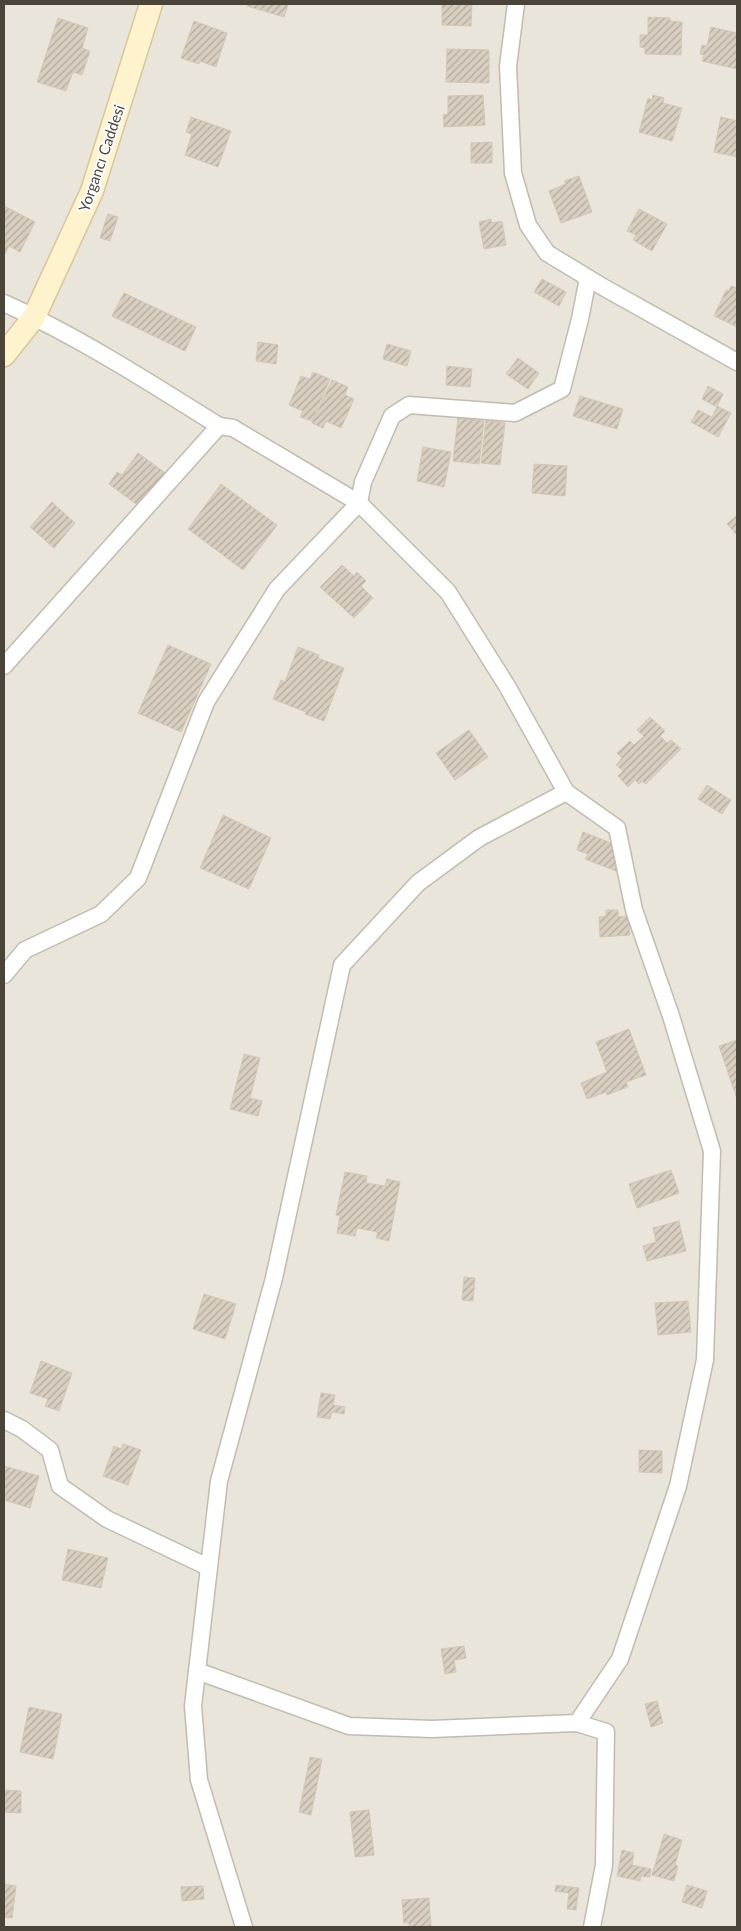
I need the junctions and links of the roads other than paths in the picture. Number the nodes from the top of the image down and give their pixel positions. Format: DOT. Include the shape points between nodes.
graph roads {
  1 [pos="152,4"];
  2 [pos="516,4"];
  3 [pos="588,278"];
  4 [pos="4,303"];
  5 [pos="34,317"];
  6 [pos="4,355"];
  7 [pos="737,362"];
  8 [pos="219,426"];
  9 [pos="359,503"];
  10 [pos="4,666"];
  11 [pos="566,792"];
  12 [pos="4,976"];
  13 [pos="4,1420"];
  14 [pos="208,1566"];
  15 [pos="197,1671"];
  16 [pos="577,1723"];
  17 [pos="244,1927"];
  18 [pos="592,1927"];
  1 -- 5 [label="street, Yorgancı Caddesi" via="92,191"];
  2 -- 3 [label="street" via="508,66 513,174 528,225 547,253"];
  3 -- 7 [label="street"];
  3 -- 9 [label="street" via="562,389 515,413 409,405 392,416 363,482"];
  4 -- 5 [label="street"];
  5 -- 6 [label="street, Yorgancı Caddesi"];
  5 -- 8 [label="street" via="122,365"];
  8 -- 9 [label="street" via="234,428"];
  8 -- 10 [label="street"];
  9 -- 11 [label="street" via="448,592 507,686"];
  9 -- 12 [label="street" via="277,589 206,702 138,878 101,914 25,950"];
  11 -- 14 [label="street" via="479,838 418,883 342,964 274,1278 219,1480"];
  11 -- 16 [label="street" via="617,828 634,910 672,1016 712,1151 705,1360 678,1486 620,1659"];
  13 -- 14 [label="street" via="50,1450 60,1486 106,1519"];
  14 -- 15 [label="street"];
  15 -- 16 [label="street" via="350,1726 432,1729"];
  15 -- 17 [label="street" via="193,1706 198,1780"];
  16 -- 18 [label="street" via="606,1732 604,1865"];
}
